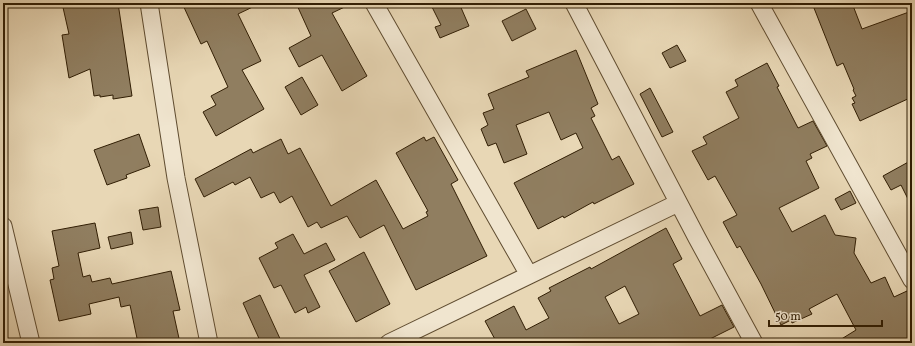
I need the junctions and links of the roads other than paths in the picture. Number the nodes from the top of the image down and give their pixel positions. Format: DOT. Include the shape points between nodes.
graph roads {
  1 [pos="149,3"];
  2 [pos="374,3"];
  3 [pos="574,3"];
  4 [pos="759,3"];
  5 [pos="678,203"];
  6 [pos="3,226"];
  7 [pos="529,275"];
  8 [pos="912,280"];
  9 [pos="31,343"];
  10 [pos="209,343"];
  11 [pos="389,343"];
  12 [pos="754,343"];
  1 -- 10 [label="street" via="176,178"];
  2 -- 7 [label="street"];
  3 -- 5 [label="street"];
  4 -- 8 [label="street"];
  5 -- 7 [label="street"];
  5 -- 12 [label="street"];
  6 -- 9 [label="street"];
  7 -- 11 [label="street"];
}
